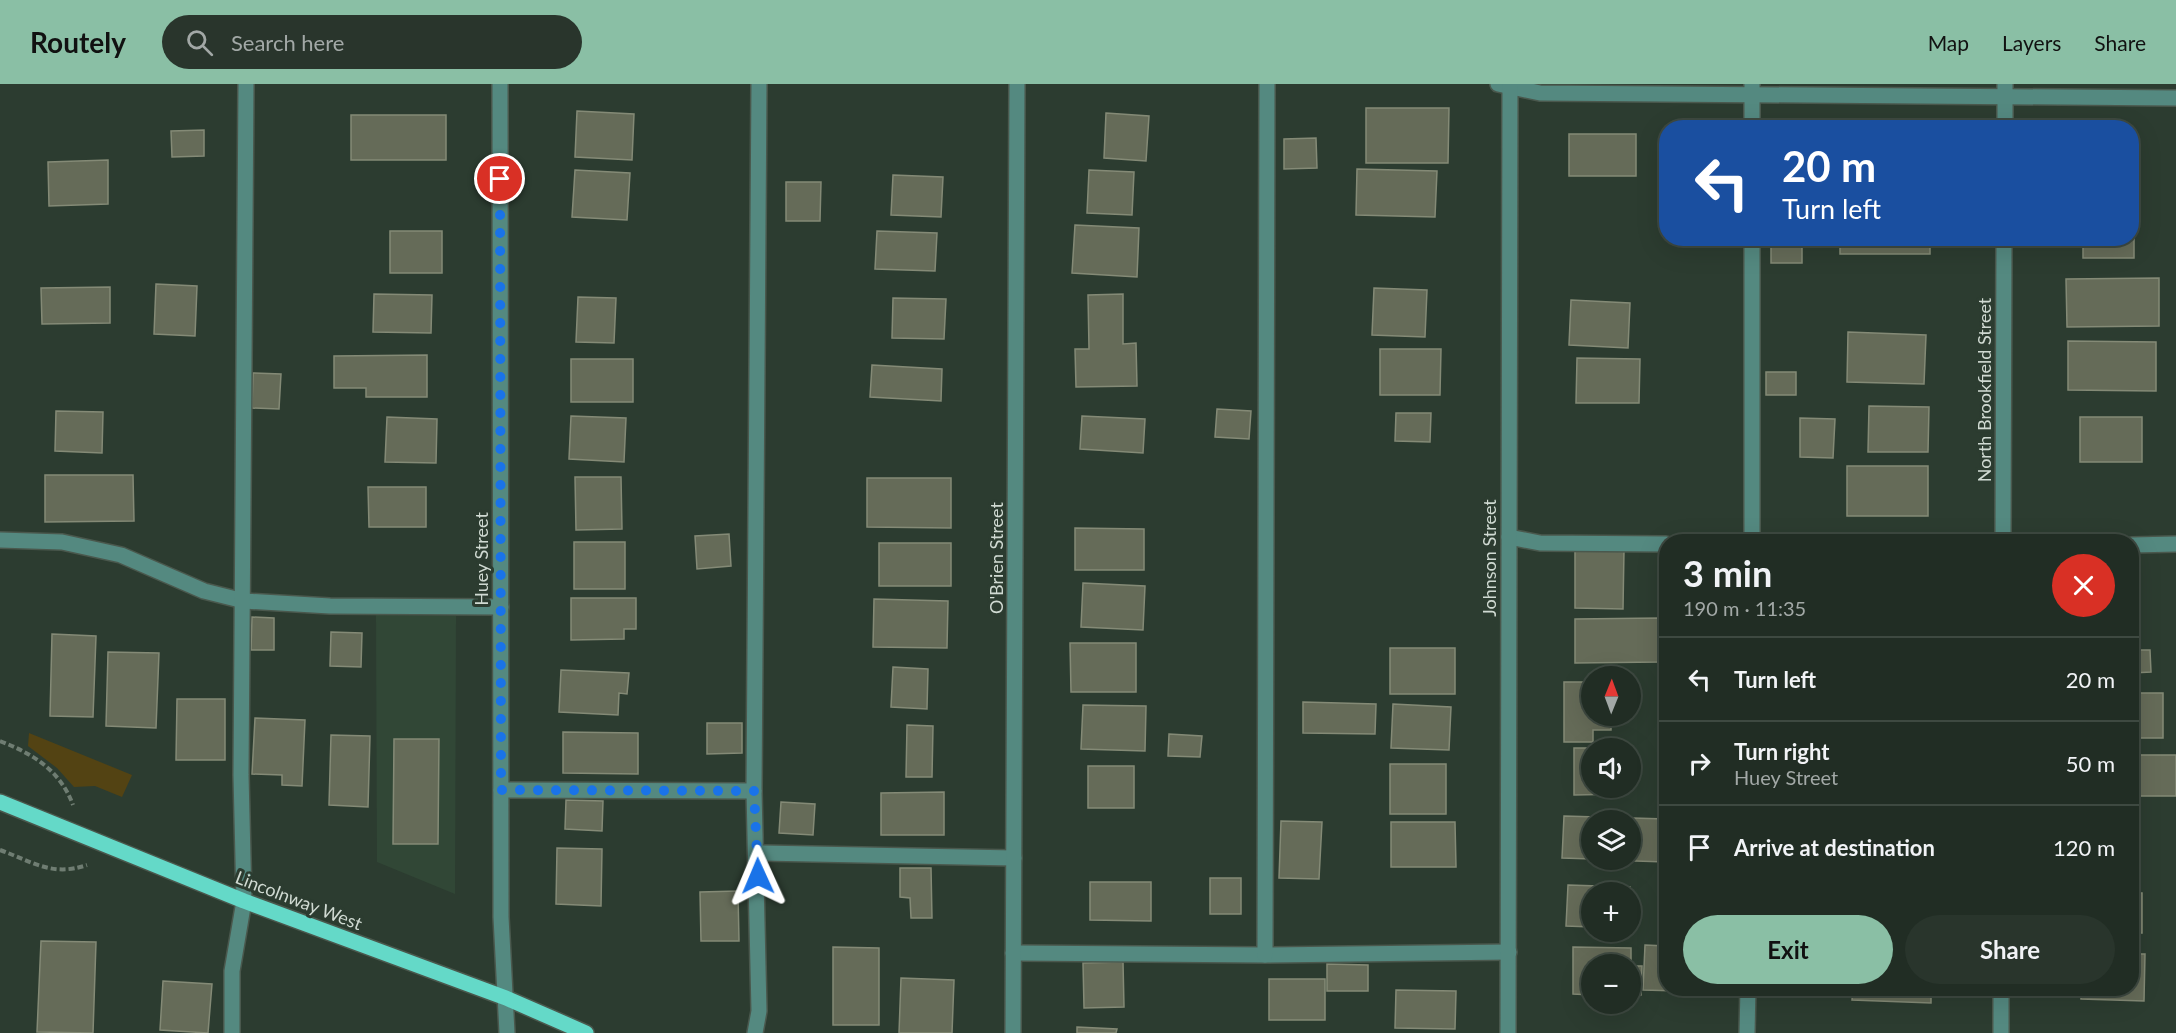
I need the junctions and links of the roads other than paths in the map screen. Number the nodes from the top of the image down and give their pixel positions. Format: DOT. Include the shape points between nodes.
graph roads {
  1 [pos="246,84"];
  2 [pos="500,84"];
  3 [pos="759,84"];
  4 [pos="1017,84"];
  5 [pos="1267,84"];
  6 [pos="1506,85"];
  7 [pos="1752,90"];
  8 [pos="2005,91"];
  9 [pos="2176,98"];
  10 [pos="1752,120"];
  11 [pos="2005,120"];
  12 [pos="1752,246"];
  13 [pos="2004,246"];
  14 [pos="1752,534"];
  15 [pos="2003,534"];
  16 [pos="1509,537"];
  17 [pos="0,540"];
  18 [pos="1659,544"];
  19 [pos="2176,544"];
  20 [pos="2139,545"];
  21 [pos="244,601"];
  22 [pos="501,608"];
  23 [pos="501,790"];
  24 [pos="754,791"];
  25 [pos="0,802"];
  26 [pos="757,853"];
  27 [pos="1014,858"];
  28 [pos="244,901"];
  29 [pos="1509,952"];
  30 [pos="1013,953"];
  31 [pos="1265,955"];
  32 [pos="1748,996"];
  33 [pos="2001,996"];
  34 [pos="506,998"];
  35 [pos="232,1033"];
  36 [pos="507,1033"];
  37 [pos="586,1033"];
  38 [pos="755,1033"];
  39 [pos="1013,1033"];
  40 [pos="1508,1033"];
  41 [pos="1747,1033"];
  42 [pos="2001,1033"];
  1 -- 21 [label="street"];
  2 -- 22 [label="street, Huey Street"];
  3 -- 24 [label="street"];
  4 -- 27 [label="street, O'Brien Street"];
  5 -- 31 [label="street"];
  6 -- 7 [label="street" via="1540,93"];
  6 -- 16 [label="street, Johnson Street"];
  7 -- 8 [label="street"];
  7 -- 10 [label="street"];
  8 -- 9 [label="street"];
  8 -- 11 [label="street"];
  12 -- 14 [label="street"];
  13 -- 15 [label="street, North Brookfield Street"];
  16 -- 18 [label="street" via="1540,543"];
  16 -- 29 [label="street, Johnson Street"];
  17 -- 21 [label="street" via="62,542 121,555 204,591"];
  19 -- 20 [label="street"];
  21 -- 22 [label="street"];
  21 -- 28 [label="street"];
  22 -- 23 [label="street, Huey Street"];
  23 -- 24 [label="street"];
  23 -- 34 [label="street, Huey Street" via="501,917"];
  24 -- 26 [label="street"];
  25 -- 28 [label="main road, Lincolnway West"];
  26 -- 27 [label="street"];
  26 -- 38 [label="street" via="759,1011"];
  27 -- 30 [label="street, O'Brien Street"];
  28 -- 34 [label="main road, Lincolnway West"];
  28 -- 35 [label="street" via="232,970"];
  29 -- 31 [label="street"];
  29 -- 40 [label="street, Johnson Street"];
  30 -- 31 [label="street"];
  30 -- 39 [label="street, O'Brien Street"];
  32 -- 41 [label="street"];
  33 -- 42 [label="street"];
  34 -- 36 [label="street, Huey Street"];
  34 -- 37 [label="main road, Lincolnway West"];
}
